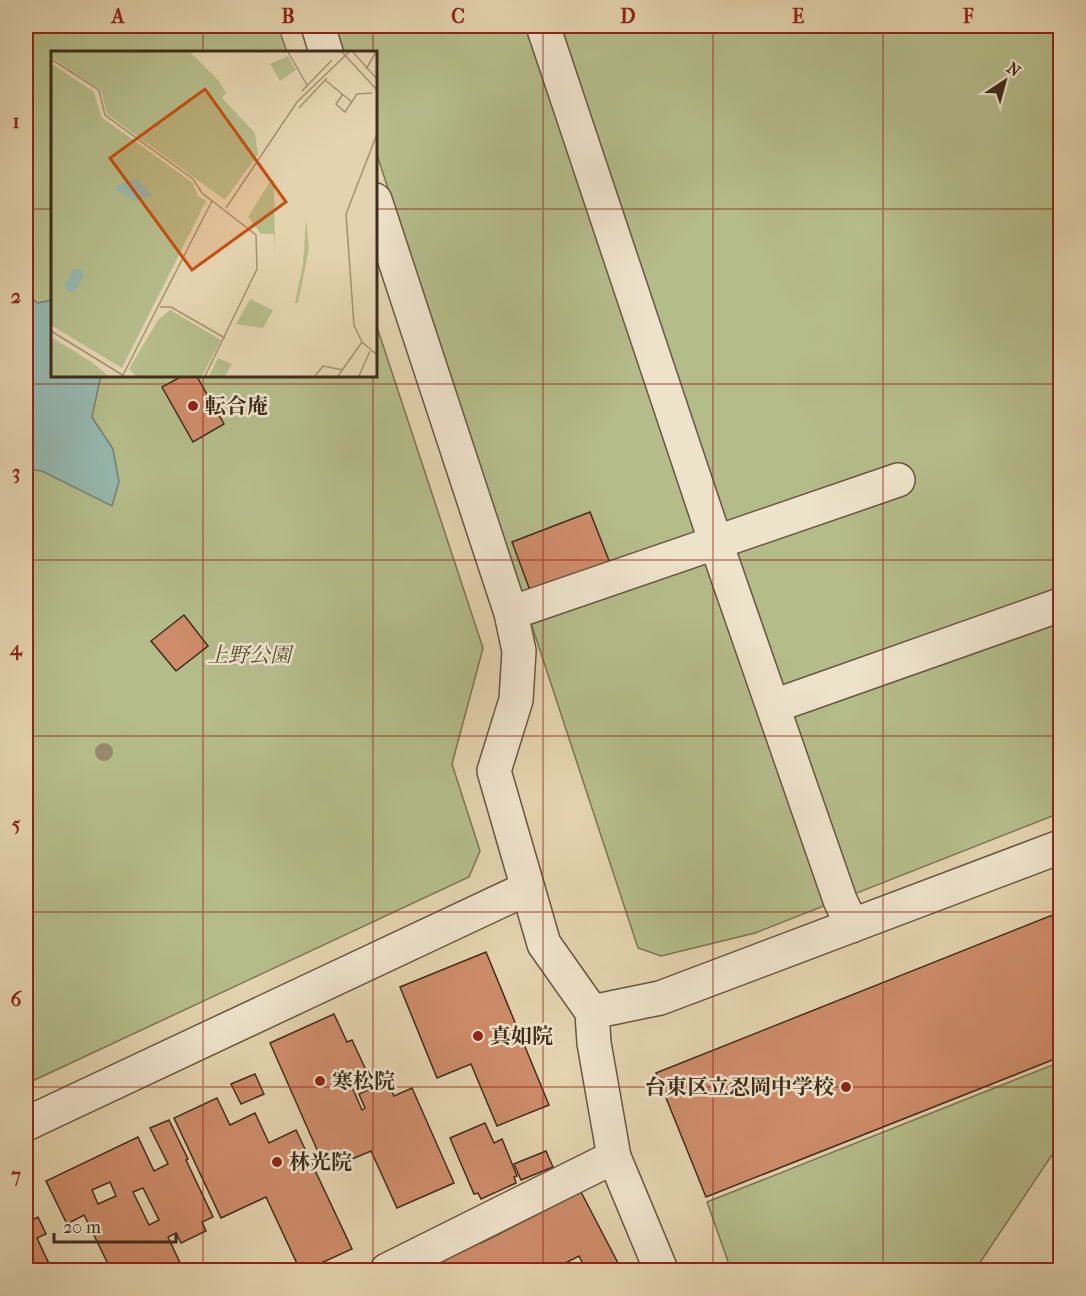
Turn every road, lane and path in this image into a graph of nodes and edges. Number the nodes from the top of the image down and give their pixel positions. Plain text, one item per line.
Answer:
1 (318, 26) edge
2 (543, 26) edge
3 (326, 51) edge
4 (376, 203) edge
5 (898, 480) dead end
6 (716, 543) junction
7 (1060, 605) edge
8 (511, 613) junction
9 (774, 706) junction
10 (1060, 848) edge
11 (528, 888) junction
12 (852, 926) junction
13 (592, 1012) junction
14 (26, 1124) edge
15 (614, 1157) junction
16 (387, 1270) edge
17 (661, 1270) edge

1 - 3 street
2 - 6 street
4 - 8 street
5 - 6 street
6 - 8 street
6 - 9 street
7 - 9 street
8 - 11 street
9 - 12 street
10 - 12 street
11 - 13 street
11 - 14 street
12 - 13 street
13 - 15 street
15 - 16 street
15 - 17 street

